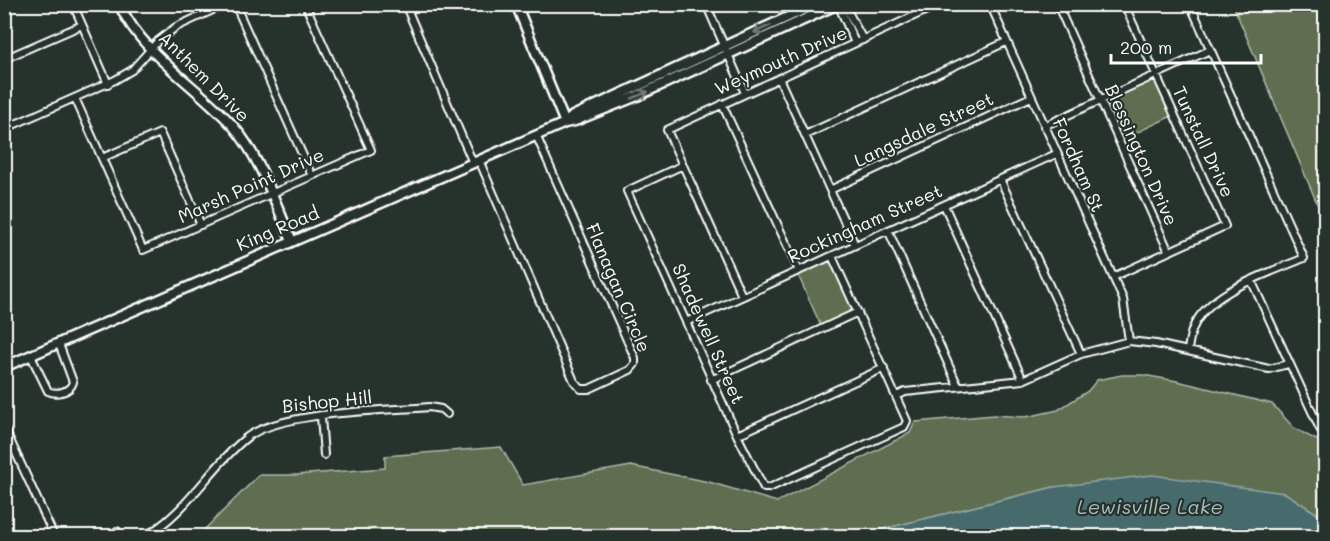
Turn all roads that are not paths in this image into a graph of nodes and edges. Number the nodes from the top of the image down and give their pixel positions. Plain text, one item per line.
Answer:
1 (73, 4) edge
2 (119, 4) edge
3 (226, 4) edge
4 (235, 4) edge
5 (305, 4) edge
6 (405, 4) edge
7 (516, 4) edge
8 (706, 4) edge
9 (816, 4) edge
10 (841, 4) edge
11 (940, 4) edge
12 (990, 4) edge
13 (1057, 4) edge
14 (1124, 4) edge
15 (1190, 4) edge
16 (805, 14) junction
17 (82, 25) junction
18 (863, 40) junction
19 (1006, 42) junction
20 (855, 44) junction
21 (724, 46) junction
22 (151, 50) junction
23 (1210, 50) junction
24 (728, 55) junction
25 (4, 59) edge
26 (1156, 75) junction
27 (670, 76) junction
28 (779, 78) junction
29 (108, 84) junction
30 (745, 93) junction
31 (1031, 97) junction
32 (75, 98) junction
33 (1100, 100) junction
34 (722, 104) junction
35 (566, 123) junction
36 (1044, 126) junction
37 (4, 129) edge
38 (536, 135) junction
39 (805, 135) junction
40 (1056, 154) junction
41 (102, 158) junction
42 (476, 161) junction
43 (683, 165) junction
44 (312, 176) junction
45 (1000, 179) junction
46 (830, 190) junction
47 (272, 194) junction
48 (944, 205) junction
49 (201, 225) junction
50 (888, 230) junction
51 (292, 241) junction
52 (855, 245) junction
53 (1169, 252) junction
54 (832, 256) junction
55 (799, 271) junction
56 (1113, 277) junction
57 (1252, 282) junction
58 (742, 296) junction
59 (858, 312) junction
60 (686, 322) junction
61 (1129, 341) junction
62 (59, 344) junction
63 (1188, 350) junction
64 (1080, 354) junction
65 (31, 356) junction
66 (1288, 364) junction
67 (4, 367) edge
68 (884, 368) junction
69 (711, 380) junction
70 (1023, 380) junction
71 (958, 386) junction
72 (897, 396) junction
73 (447, 414) dead end
74 (321, 417) junction
75 (4, 427) edge
76 (1323, 428) edge
77 (737, 435) junction
78 (324, 455) dead end
79 (54, 537) edge
80 (145, 537) edge

1 - 17 street
2 - 22 street, Anthem Drive
3 - 22 street
4 - 44 street
5 - 44 street, Marsh Point Drive
6 - 42 street
7 - 35 street
8 - 21 street
9 - 16 street, King Road
10 - 16 street, King Road
10 - 18 street
10 - 20 street
11 - 18 street, Weymouth Drive
12 - 19 street, Fordham St
13 - 33 street, Blessington Drive
14 - 26 street, Tunstall Drive
15 - 23 street
16 -> 21 street, King Road
16 - 24 street, King Road
17 - 25 street
17 - 29 street
18 - 20 street, Weymouth Drive
19 - 31 street, Fordham St
19 - 39 street
20 - 28 street, Weymouth Drive
21 - 24 street
21 - 27 street, King Road
22 - 29 street
22 - 47 street, Anthem Drive
23 - 26 street
23 - 57 street
24 - 27 street, King Road
24 - 30 street
26 - 33 street
26 - 53 street, Tunstall Drive
27 - 35 street, King Road
28 - 30 street, Weymouth Drive
28 - 39 street
29 - 32 street
30 - 34 street, Weymouth Drive
31 - 36 street, Fordham St
31 - 46 street, Langsdale Street
32 - 37 street
32 - 41 street
33 - 36 street
33 - 53 street, Blessington Drive
34 - 43 street, Weymouth Drive
34 - 55 street
35 - 38 street, King Road
36 - 40 street, Fordham St
38 - 42 street, King Road
38 - 42 street, Flanagan Circle
39 - 46 street
40 - 45 street, Rockingham Street
40 - 56 street, Fordham St
41 - 49 street
41 - 49 street, Marsh Point Drive
42 - 51 street, King Road
43 - 58 street
43 - 60 street, Shadewell Street
44 - 47 street, Marsh Point Drive
45 - 48 street, Rockingham Street
45 - 64 street
46 - 52 street
47 - 49 street, Marsh Point Drive
47 - 51 street, Anthem Drive
48 - 50 street, Rockingham Street
48 - 70 street
50 - 52 street, Rockingham Street
50 - 71 street
51 - 62 street, King Road
52 - 54 street, Rockingham Street
53 - 56 street
54 - 55 street, Rockingham Street
54 - 59 street
55 - 58 street, Rockingham Street
56 - 61 street, Fordham St
57 - 63 street
57 - 66 street
58 - 60 street, Rockingham Street
59 - 68 street
59 - 69 street
60 - 69 street, Shadewell Street
61 - 63 street
61 - 64 street
62 - 65 street, King Road
62 - 65 street
63 - 66 street
64 - 70 street
65 - 67 street, King Road
66 - 76 street
68 - 72 street
68 - 77 street
69 - 77 street, Shadewell Street
70 - 71 street
71 - 72 street
72 - 77 street, Shadewell Street
73 - 74 street, Bishop Hill
74 - 78 street
74 - 80 street, Bishop Hill
75 - 79 street

